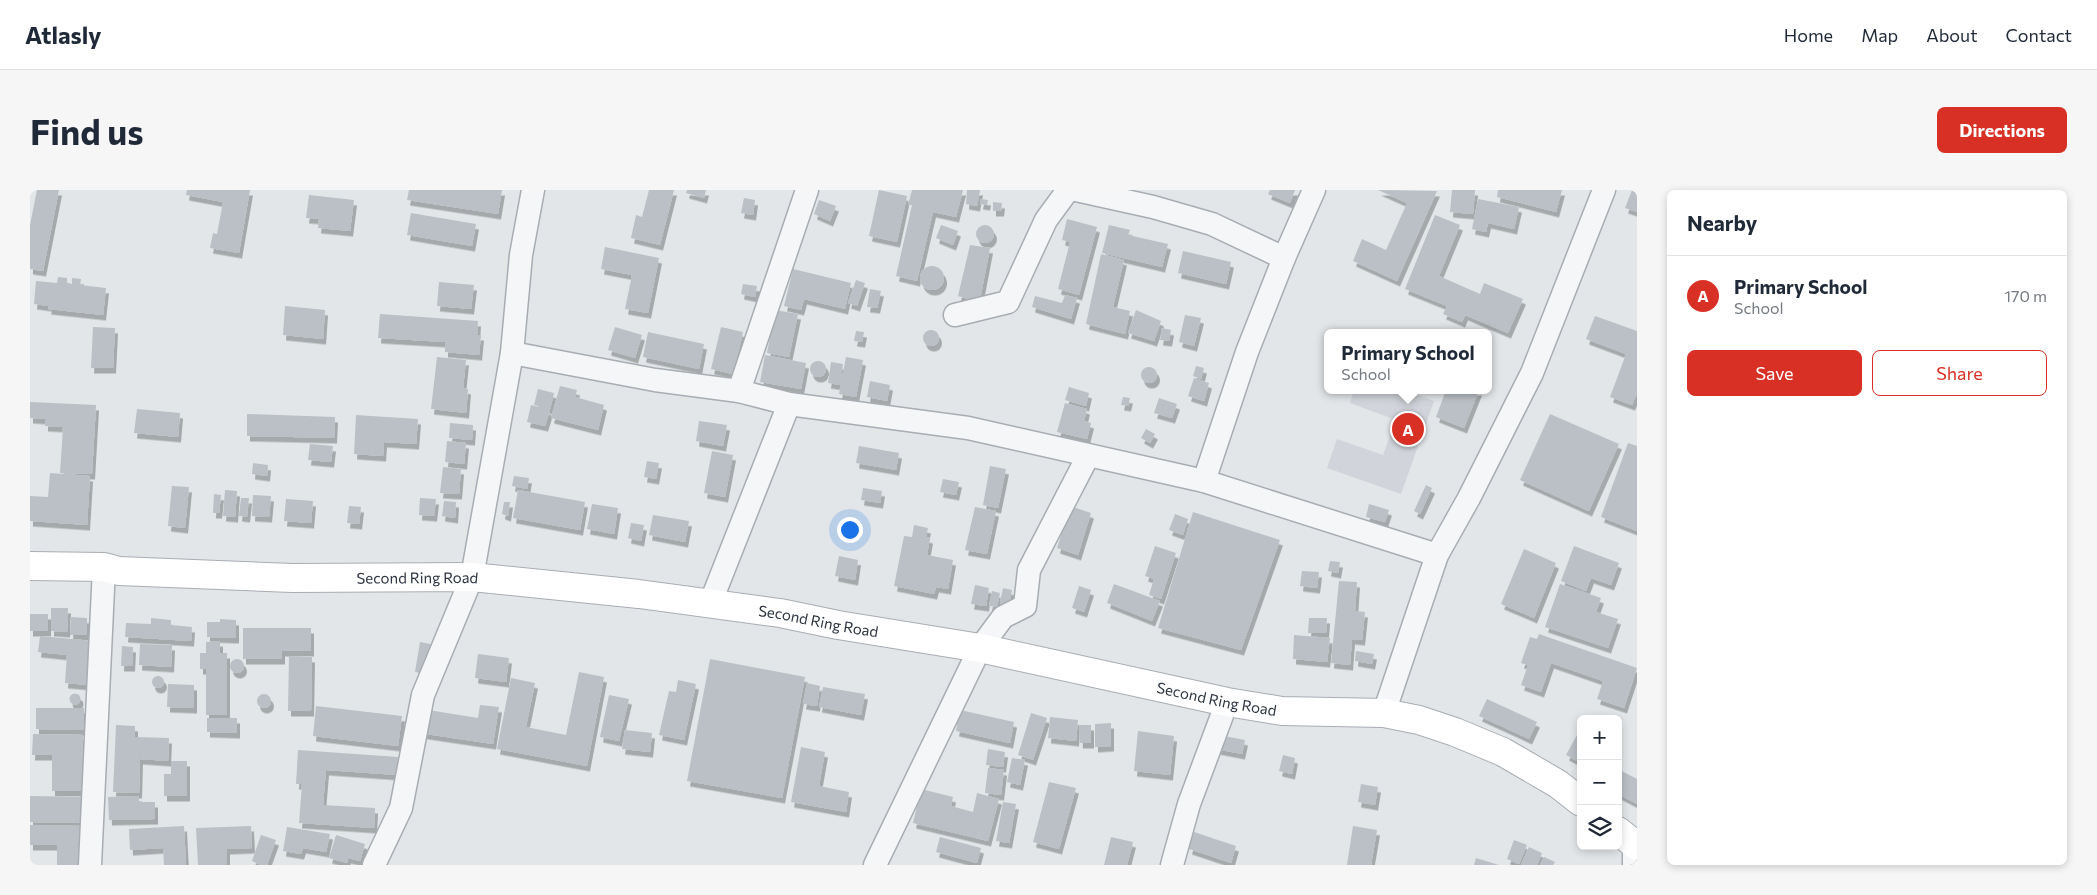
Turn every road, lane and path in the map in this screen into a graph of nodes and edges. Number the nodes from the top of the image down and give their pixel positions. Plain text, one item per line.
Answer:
1 (534, 190) edge
2 (807, 190) edge
3 (1068, 190) edge
4 (1076, 190) edge
5 (1314, 190) edge
6 (1604, 190) edge
7 (1284, 258) junction
8 (955, 315) dead end
9 (512, 352) junction
10 (739, 390) junction
11 (789, 404) junction
12 (1088, 456) junction
13 (1204, 481) junction
14 (1437, 555) junction
15 (30, 566) edge
16 (104, 567) junction
17 (472, 577) junction
18 (710, 604) junction
19 (980, 648) junction
20 (1227, 702) junction
21 (1384, 713) junction
22 (1577, 799) edge
23 (90, 865) edge
24 (374, 865) edge
25 (875, 865) edge
26 (1172, 865) edge

1 - 9 street
2 - 10 street
3 - 8 street
4 - 7 street
5 - 7 street
6 - 14 street
7 - 13 street
9 - 10 street
9 - 17 street
10 - 11 street
11 - 12 street
11 - 18 street
12 - 13 street
12 - 19 street
13 - 14 street
14 - 21 street
15 - 16 street, Second Ring Road
16 - 17 street, Second Ring Road
16 - 23 street
17 - 18 street, Second Ring Road
17 - 24 street
18 - 19 street, Second Ring Road
19 - 20 street, Second Ring Road
19 - 25 street
20 - 21 street, Second Ring Road
20 - 26 street
21 - 22 street, Second Ring Road

